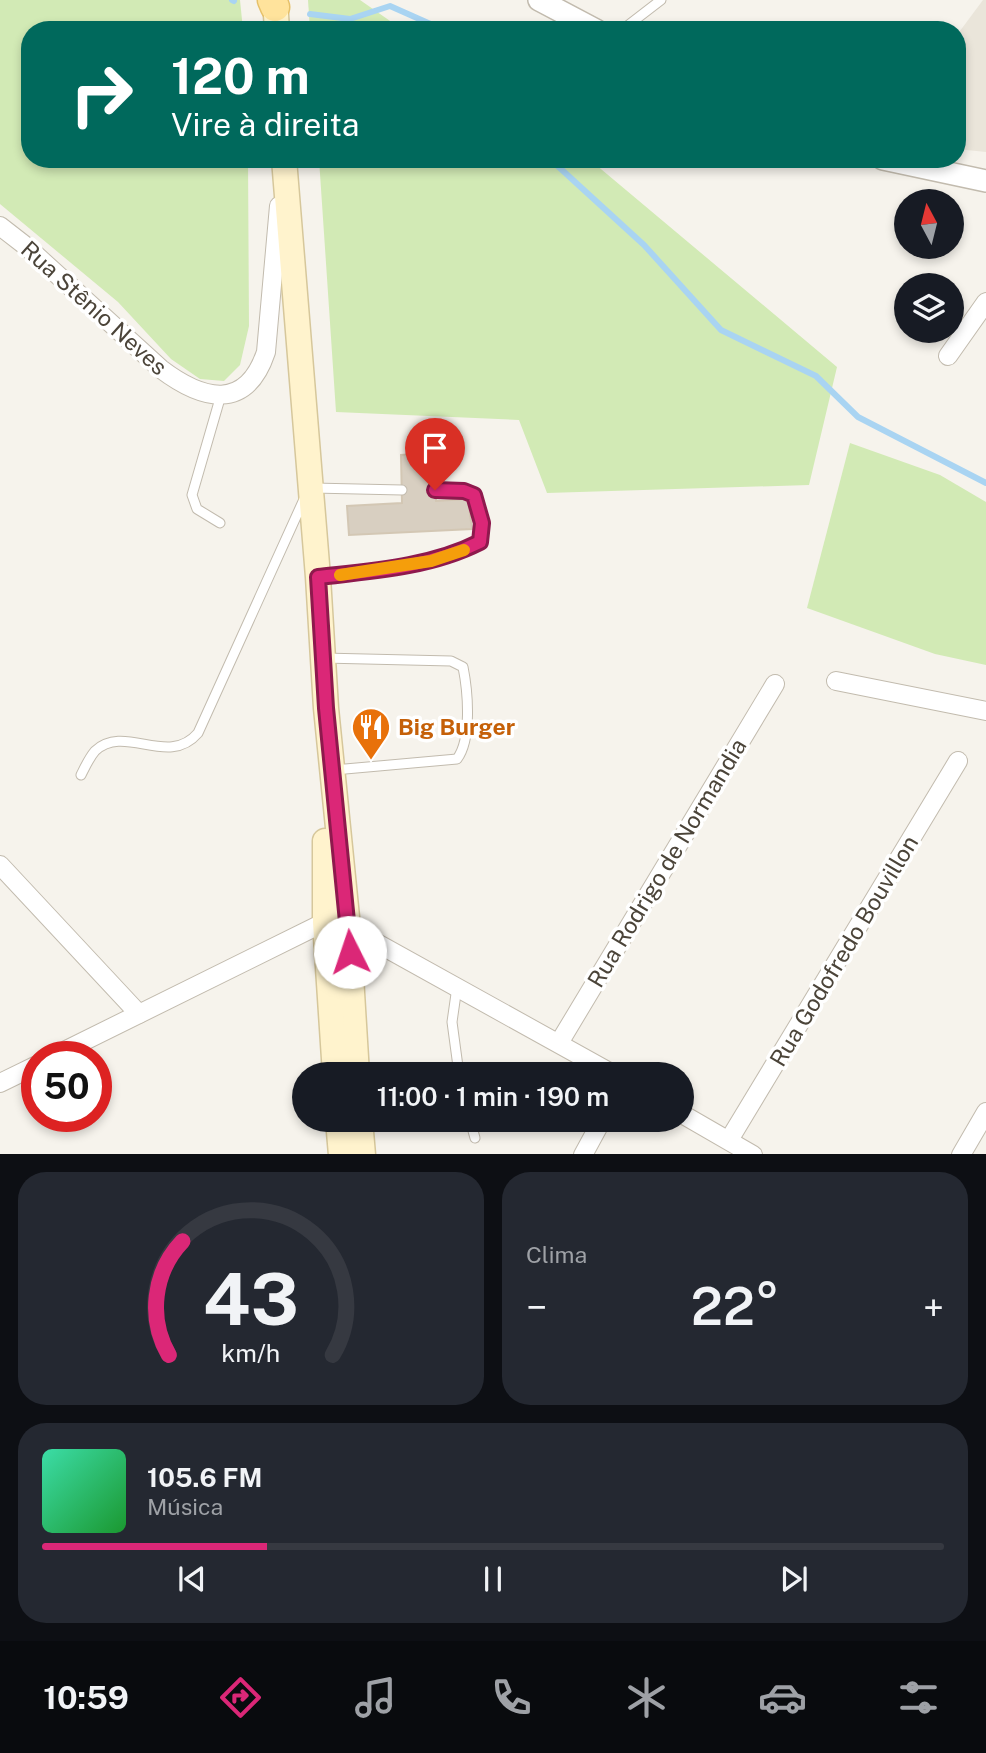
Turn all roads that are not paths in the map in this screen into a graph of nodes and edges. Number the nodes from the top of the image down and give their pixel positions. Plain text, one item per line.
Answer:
1 (539, 0) edge
2 (662, 0) edge
3 (579, 21) edge
4 (634, 21) edge
5 (283, 168) edge
6 (285, 168) edge
7 (925, 168) edge
8 (986, 181) edge
9 (0, 226) edge
10 (986, 302) edge
11 (948, 356) dead end
12 (221, 395) junction
13 (309, 488) junction
14 (435, 490) dead end
15 (402, 491) dead end
16 (220, 523) dead end
17 (318, 577) junction
18 (321, 658) junction
19 (836, 681) dead end
20 (775, 684) dead end
21 (326, 708) junction
22 (986, 711) edge
23 (958, 761) dead end
24 (332, 770) junction
25 (81, 775) dead end
26 (0, 865) edge
27 (337, 924) junction
28 (457, 987) junction
29 (139, 1014) junction
30 (84, 1041) edge
31 (559, 1043) junction
32 (335, 1062) edge
33 (356, 1062) edge
34 (457, 1062) edge
35 (592, 1062) edge
36 (21, 1073) edge
37 (0, 1083) edge
38 (986, 1112) edge
39 (694, 1121) edge
40 (339, 1132) edge
41 (361, 1132) edge
42 (473, 1132) edge
43 (595, 1132) edge
44 (475, 1138) dead end
45 (729, 1140) junction
46 (341, 1154) edge
47 (363, 1154) edge
48 (583, 1154) edge
49 (753, 1154) edge
50 (961, 1154) edge

1 - 3 street
2 - 4 lane
5 - 12 street
6 - 13 main road
7 - 8 street
9 - 12 street, Rua Stênio Neves
10 - 11 street
12 - 16 lane
13 - 15 lane
13 - 17 main road
13 - 25 lane
14 - 17 lane
17 - 18 main road
18 - 21 main road
18 - 24 lane
19 - 22 street
20 - 31 street, Rua Rodrigo de Normandia
21 - 24 main road
21 - 27 main road
23 - 45 street, Rua Godofredo Bouvillon
24 - 27 main road
26 - 29 street
27 - 28 street
27 - 29 street
27 - 32 main road
27 - 33 main road
28 - 31 street
28 - 34 lane
29 - 30 street
31 - 35 street
36 - 37 street
38 - 50 street
39 - 45 street
40 - 46 main road
41 - 47 main road
42 - 44 lane
43 - 48 street
45 - 49 street

